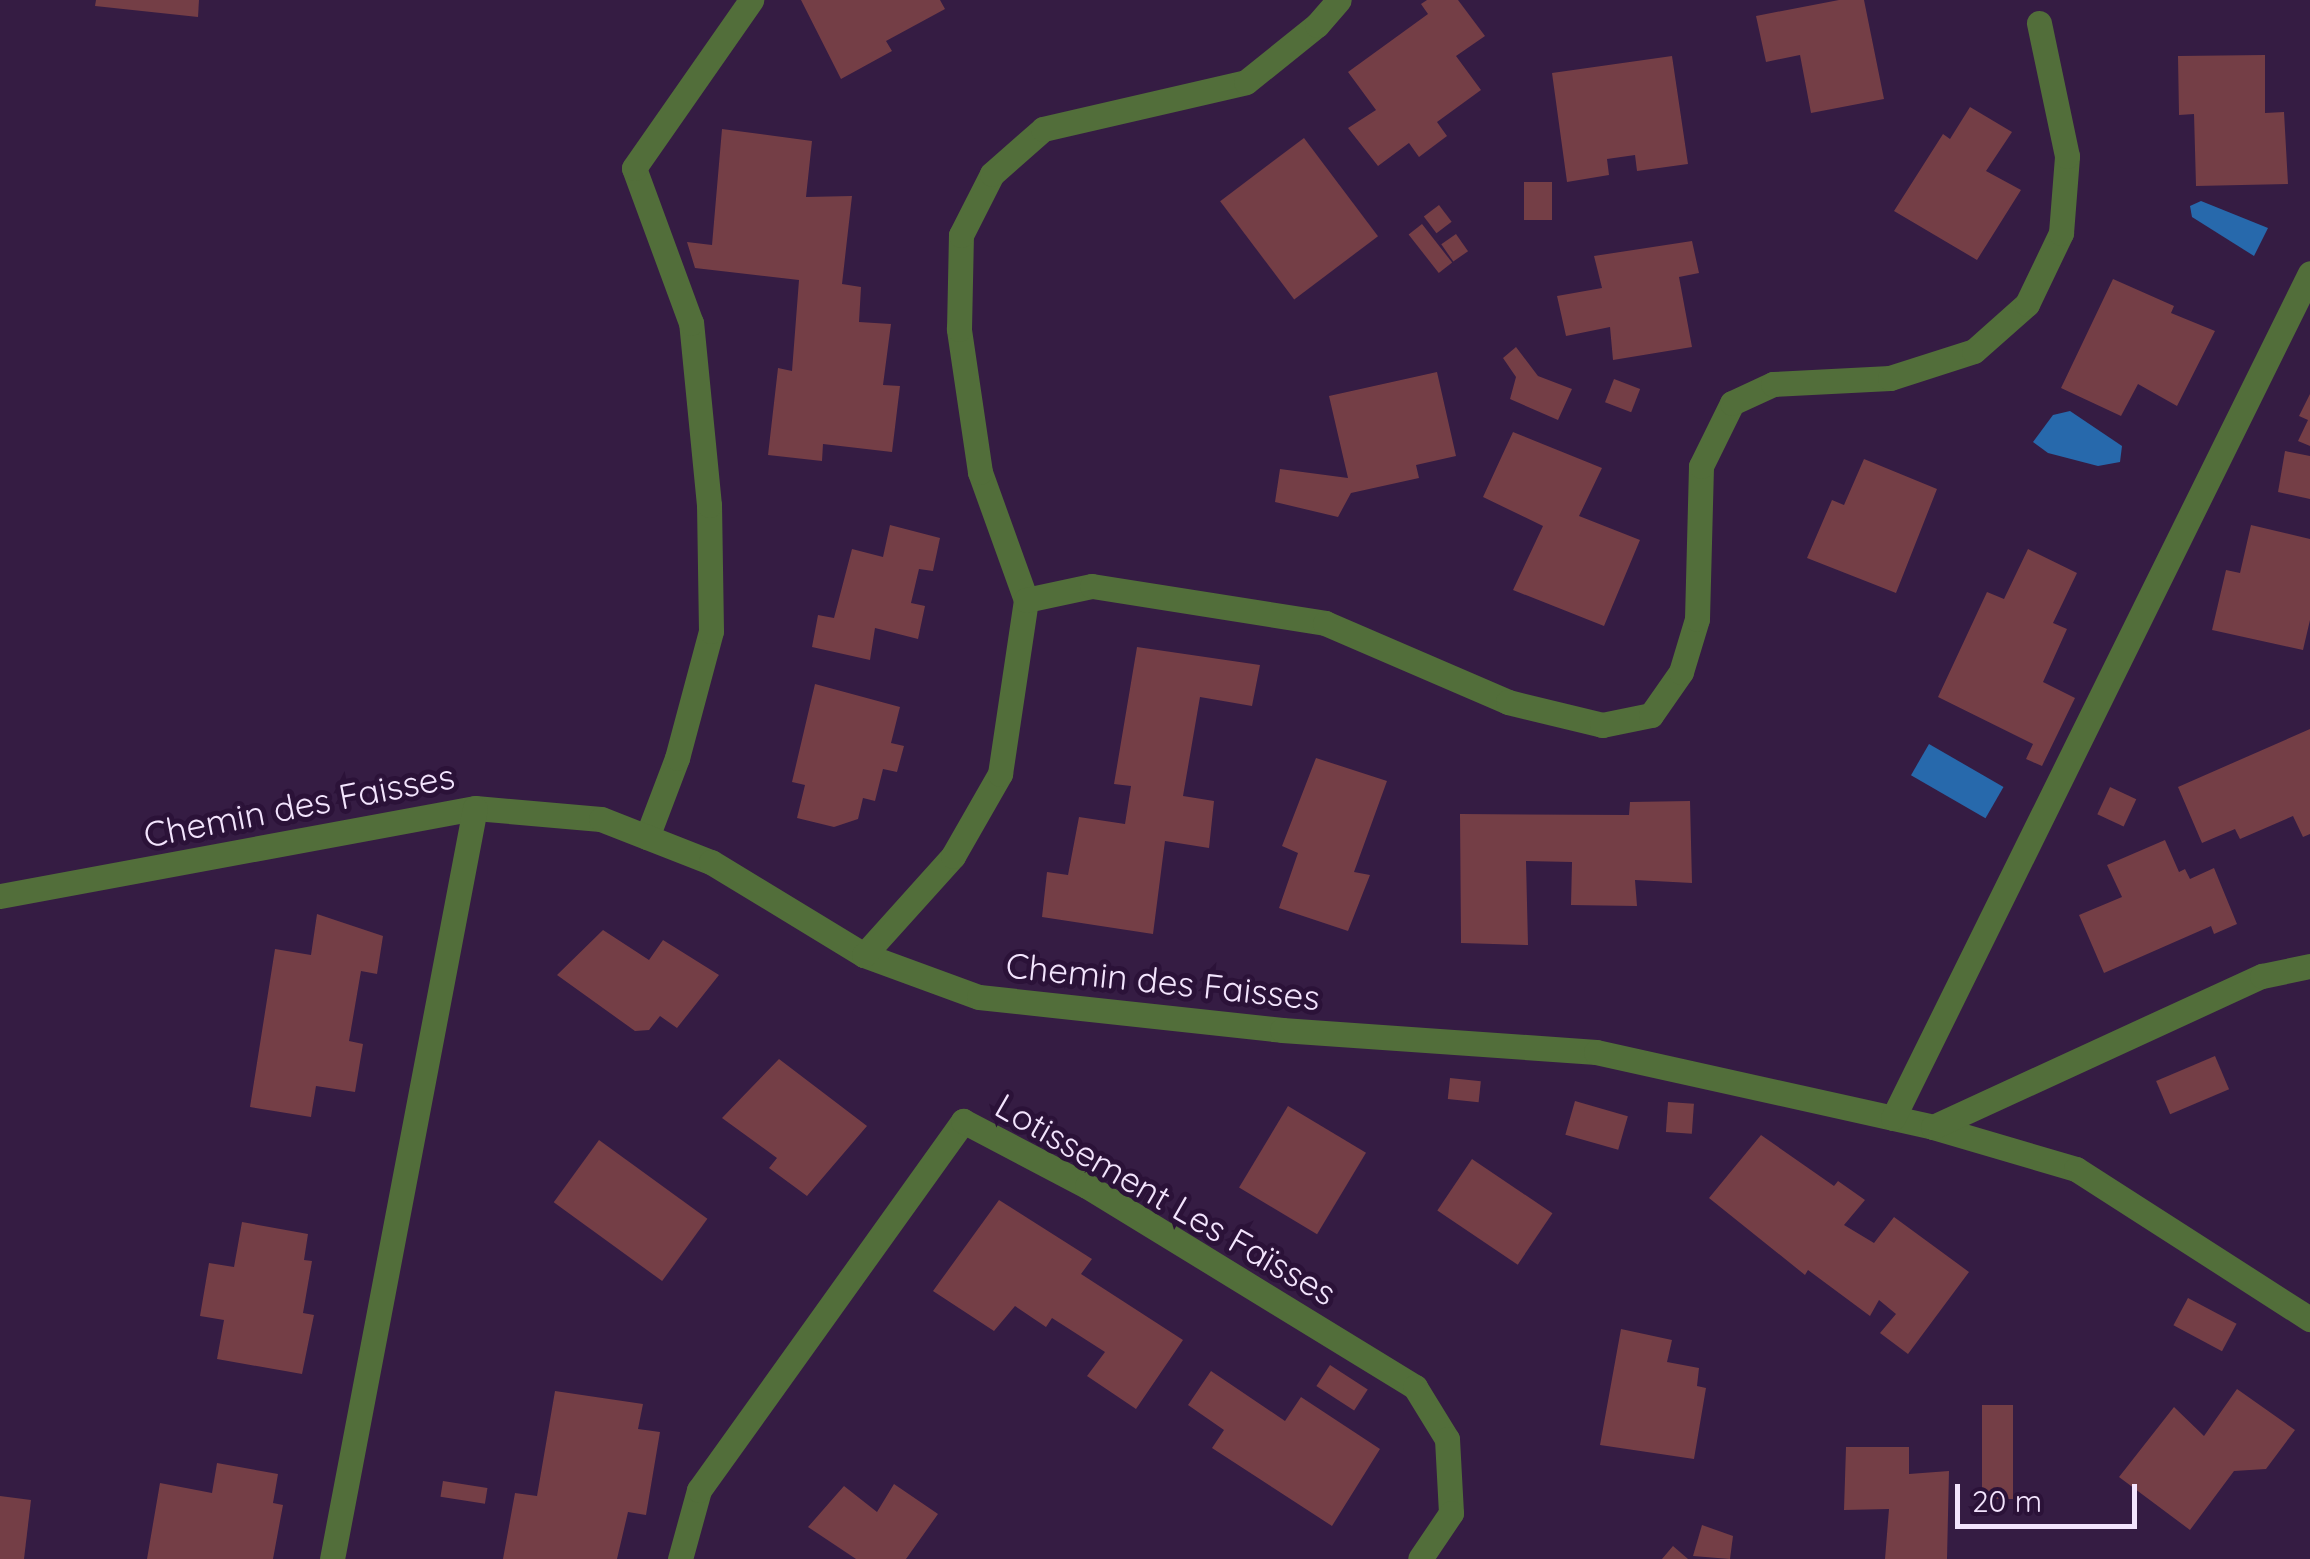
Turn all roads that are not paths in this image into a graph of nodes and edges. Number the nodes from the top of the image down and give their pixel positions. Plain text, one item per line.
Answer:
1 (751, 0) edge
2 (1339, 0) edge
3 (2039, 23) dead end
4 (2310, 272) edge
5 (1026, 600) junction
6 (475, 808) junction
7 (647, 837) junction
8 (0, 896) edge
9 (864, 955) junction
10 (2310, 966) edge
11 (1894, 1118) junction
12 (1933, 1127) junction
13 (2310, 1319) edge
14 (332, 1559) edge
15 (680, 1559) edge
16 (1420, 1559) edge

1 - 7 street
2 - 5 street
3 - 5 street
4 - 11 street
5 - 9 street
6 - 7 street, Chemin des Faisses
6 - 8 street, Chemin des Faisses
6 - 14 street
7 - 9 street, Chemin des Faisses
9 - 11 street, Chemin des Faisses
10 - 12 street
11 - 12 street, Chemin des Faisses
12 - 13 street, Chemin des Faisses
15 - 16 street, Lotissement Les Faïsses

